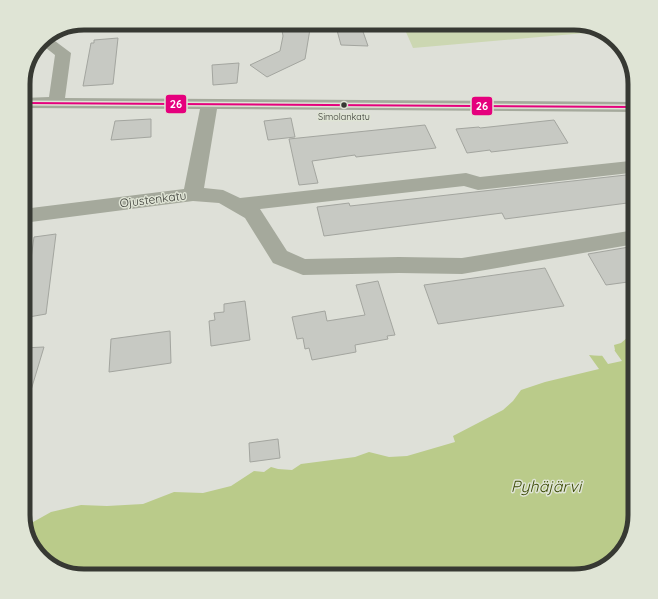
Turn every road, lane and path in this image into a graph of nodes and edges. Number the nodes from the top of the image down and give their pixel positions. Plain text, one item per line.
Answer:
1 (48, 44) edge
2 (256, 88) dead end
3 (30, 104) edge
4 (54, 104) junction
5 (209, 105) junction
6 (253, 105) junction
7 (628, 107) edge
8 (628, 167) edge
9 (193, 194) junction
10 (238, 205) junction
11 (30, 215) edge
12 (628, 238) edge

1 - 4 street
2 - 6 street
3 - 4 street
4 - 5 street
5 - 6 street
5 - 9 street, Ojustenkatu
6 - 7 street
8 - 10 street
9 - 10 street
9 - 11 street, Ojustenkatu
10 - 12 street

